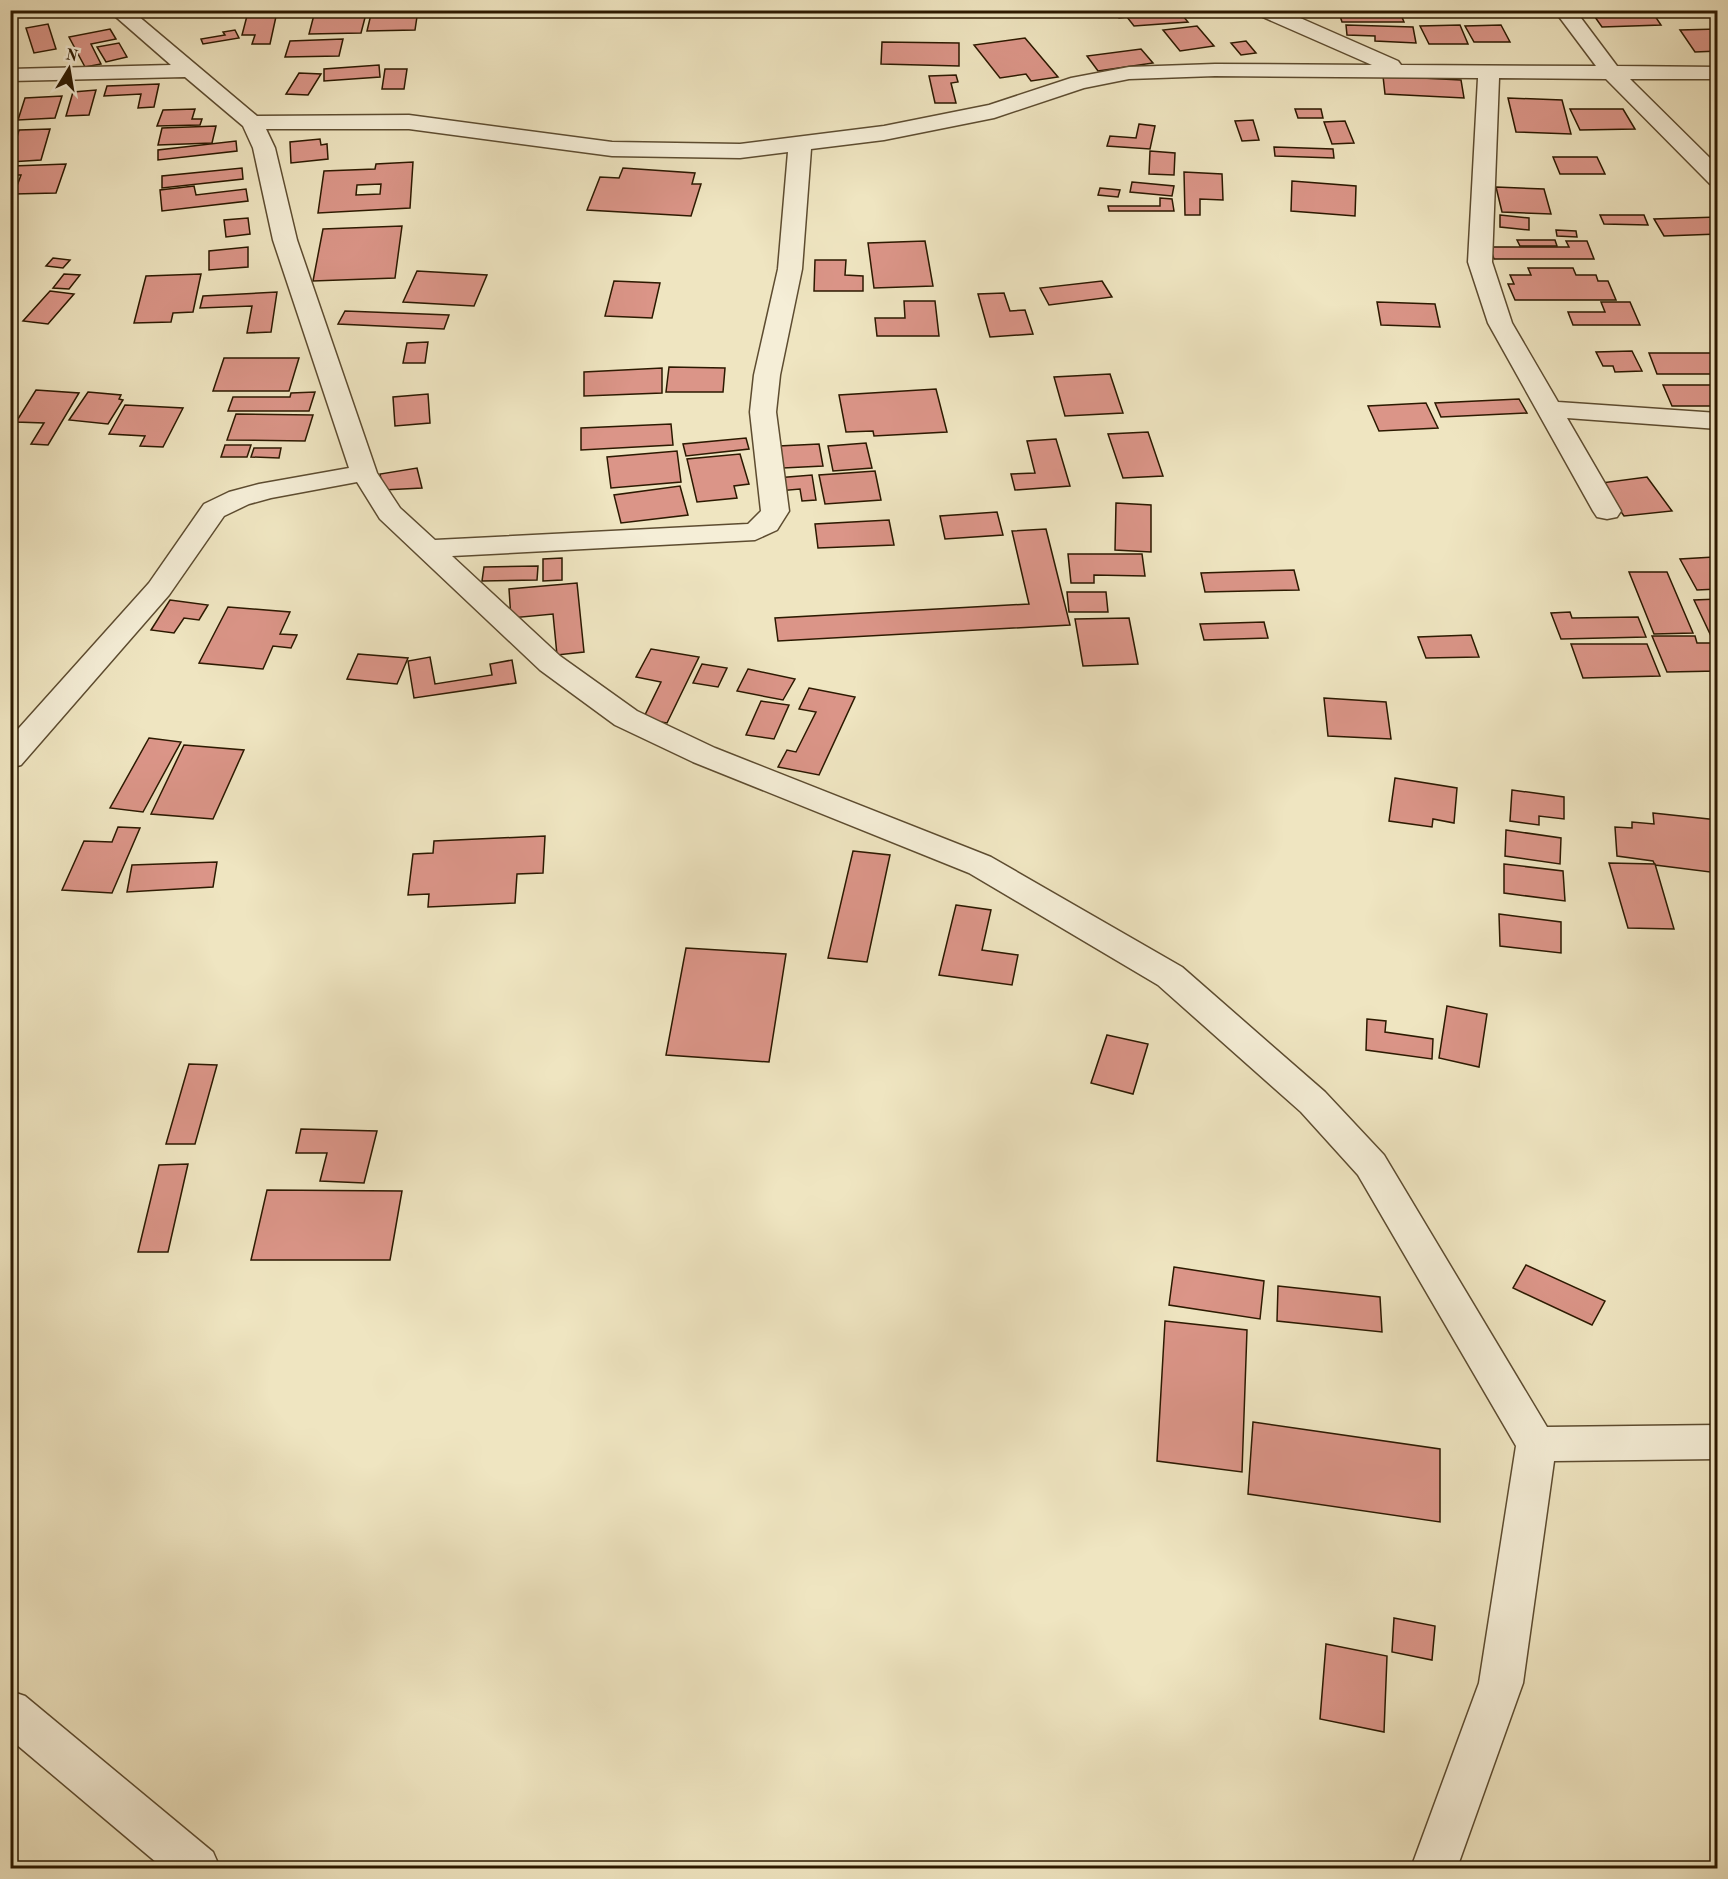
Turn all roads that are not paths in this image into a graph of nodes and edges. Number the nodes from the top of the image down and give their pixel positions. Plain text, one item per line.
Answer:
1 (118, 10) edge
2 (1263, 10) edge
3 (1564, 10) edge
4 (190, 71) junction
5 (1404, 71) junction
6 (1489, 71) junction
7 (1611, 72) junction
8 (1718, 73) edge
9 (10, 75) edge
10 (252, 123) junction
11 (800, 143) junction
12 (1718, 179) edge
13 (1549, 409) junction
14 (1718, 422) edge
15 (364, 473) junction
16 (1607, 511) dead end
17 (428, 549) junction
18 (10, 758) edge
19 (1718, 1442) edge
20 (1536, 1444) junction
21 (10, 1711) edge
22 (197, 1869) edge
23 (1434, 1869) edge

1 - 4 street
2 - 5 street
3 - 7 street
4 - 9 street
4 - 10 street
5 - 6 street
5 - 11 street
6 - 7 street
6 - 13 street
7 - 8 street
7 - 12 street
10 - 11 street
10 - 15 street
11 - 17 street
13 - 14 street
13 - 16 street
15 - 17 street
15 - 18 street
17 - 20 street
19 - 20 street
20 - 23 street
21 - 22 street

